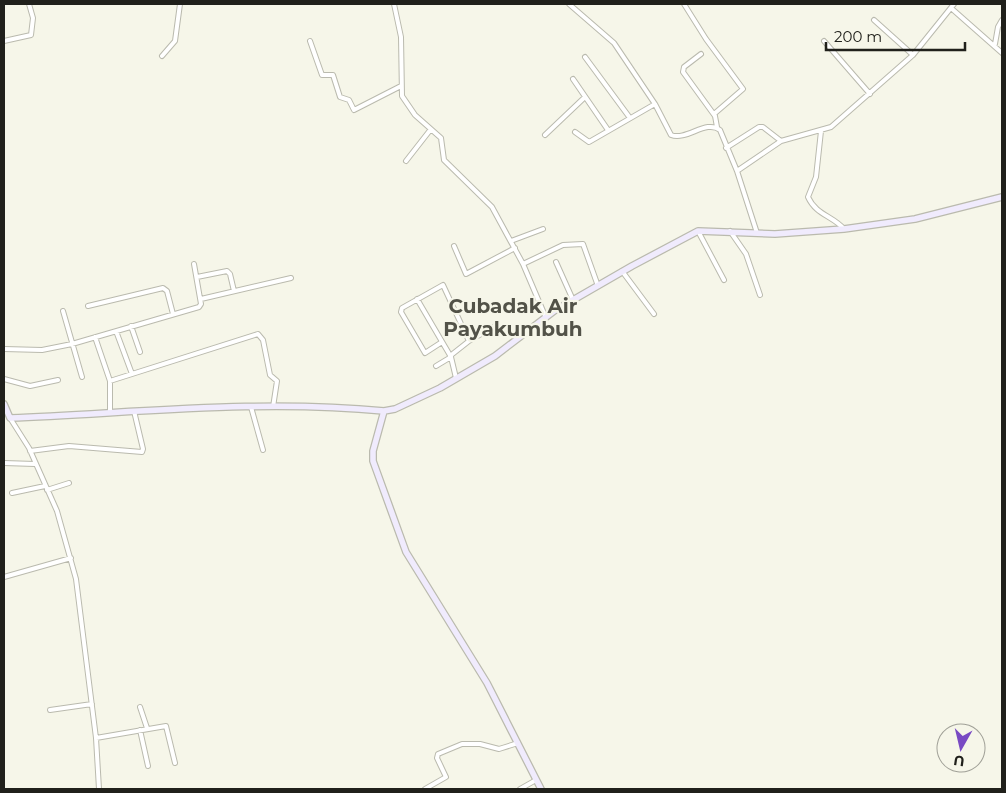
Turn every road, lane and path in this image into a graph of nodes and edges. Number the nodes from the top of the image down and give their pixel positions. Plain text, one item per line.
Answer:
1 (29, 4) edge
2 (180, 4) edge
3 (394, 4) edge
4 (569, 4) edge
5 (684, 4) edge
6 (954, 4) edge
7 (951, 8) junction
8 (874, 20) dead end
9 (1002, 20) edge
10 (310, 41) dead end
11 (824, 41) dead end
12 (4, 42) edge
13 (995, 44) junction
14 (1002, 52) edge
15 (701, 54) dead end
16 (913, 54) junction
17 (162, 56) dead end
18 (585, 57) dead end
19 (573, 79) dead end
20 (401, 86) junction
21 (870, 94) junction
22 (585, 97) junction
23 (655, 104) junction
24 (714, 114) junction
25 (630, 118) junction
26 (717, 127) junction
27 (431, 128) junction
28 (608, 130) junction
29 (822, 131) junction
30 (575, 132) dead end
31 (545, 135) dead end
32 (780, 141) junction
33 (726, 148) junction
34 (406, 161) dead end
35 (737, 171) junction
36 (1002, 197) edge
37 (543, 229) dead end
38 (844, 229) junction
39 (730, 231) junction
40 (698, 232) junction
41 (757, 233) junction
42 (511, 241) junction
43 (454, 246) dead end
44 (515, 248) junction
45 (556, 262) dead end
46 (194, 264) dead end
47 (524, 264) junction
48 (622, 271) junction
49 (196, 276) junction
50 (291, 278) dead end
51 (724, 280) dead end
52 (598, 286) junction
53 (234, 291) junction
54 (760, 295) dead end
55 (201, 299) junction
56 (417, 299) junction
57 (573, 300) junction
58 (88, 306) dead end
59 (63, 311) dead end
60 (173, 314) junction
61 (654, 314) dead end
62 (546, 318) junction
63 (131, 326) junction
64 (498, 326) dead end
65 (116, 331) junction
66 (95, 337) junction
67 (469, 341) junction
68 (442, 342) junction
69 (72, 344) junction
70 (4, 349) edge
71 (140, 352) dead end
72 (451, 356) junction
73 (436, 366) dead end
74 (132, 374) junction
75 (82, 377) dead end
76 (456, 378) junction
77 (4, 379) edge
78 (58, 380) dead end
79 (110, 381) junction
80 (4, 404) edge
81 (252, 407) junction
82 (273, 407) junction
83 (133, 410) junction
84 (384, 411) junction
85 (110, 413) junction
86 (10, 418) junction
87 (30, 450) junction
88 (263, 450) dead end
89 (4, 463) edge
90 (35, 464) junction
91 (68, 482) dead end
92 (46, 488) junction
93 (12, 493) dead end
94 (71, 558) junction
95 (4, 577) edge
96 (92, 704) junction
97 (140, 707) dead end
98 (50, 710) dead end
99 (147, 728) junction
100 (140, 730) junction
101 (96, 738) junction
102 (518, 743) junction
103 (175, 764) dead end
104 (148, 766) dead end
105 (536, 780) junction
106 (99, 789) edge
107 (425, 789) edge
108 (520, 789) edge
109 (541, 789) edge

1 - 12 street
2 - 17 street
3 - 20 street
4 - 23 street
5 - 24 street
6 - 7 street
7 - 13 street
7 - 16 street
8 - 16 street
9 - 13 street
10 - 20 street
11 - 21 street
13 - 14 street
15 - 24 street
16 - 21 street
18 - 25 street
19 - 22 street
20 - 27 street
21 - 29 street
22 - 28 street
22 - 31 street
23 - 25 street
23 - 26 street
24 - 26 street
25 - 28 street
26 - 33 street
27 - 34 street
27 - 42 street
28 - 30 street
29 - 32 street
29 - 38 street
32 - 33 street
32 - 35 street
33 - 35 street
35 - 41 street
36 - 38 street
37 - 42 street
38 - 41 street
39 - 40 street
39 - 41 street
39 - 54 street
40 - 48 street
40 - 51 street
42 - 44 street
43 - 44 street
44 - 47 street
45 - 57 street
46 - 49 street
47 - 52 street
47 - 62 street
48 - 52 street
48 - 61 street
49 - 53 street
49 - 55 street
50 - 53 street
52 - 57 street
53 - 55 street
55 - 60 street
56 - 67 street
56 - 68 street
56 - 68 street
57 - 62 street
58 - 60 street
59 - 69 street
60 - 63 street
62 - 76 street
63 - 65 street
63 - 71 street
64 - 67 street
65 - 66 street
65 - 74 street
66 - 69 street
66 - 79 street
67 - 72 street
68 - 72 street
69 - 70 street
69 - 75 street
72 - 73 street
72 - 76 street
74 - 79 street
74 - 82 street
76 - 84 street
77 - 78 street
79 - 85 street
80 - 86 street
81 - 82 street
81 - 83 street
81 - 88 street
82 - 84 street
83 - 85 street
83 - 87 street
84 - 102 street
85 - 86 street
86 - 87 street
87 - 90 street
89 - 90 street
90 - 92 street
91 - 92 street
92 - 93 street
92 - 94 street
94 - 95 street
94 - 96 street
96 - 98 street
96 - 101 street
97 - 99 street
99 - 100 street
99 - 103 street
100 - 101 street
100 - 104 street
101 - 106 street
102 - 105 street
102 - 107 street
105 - 108 street
105 - 109 street

